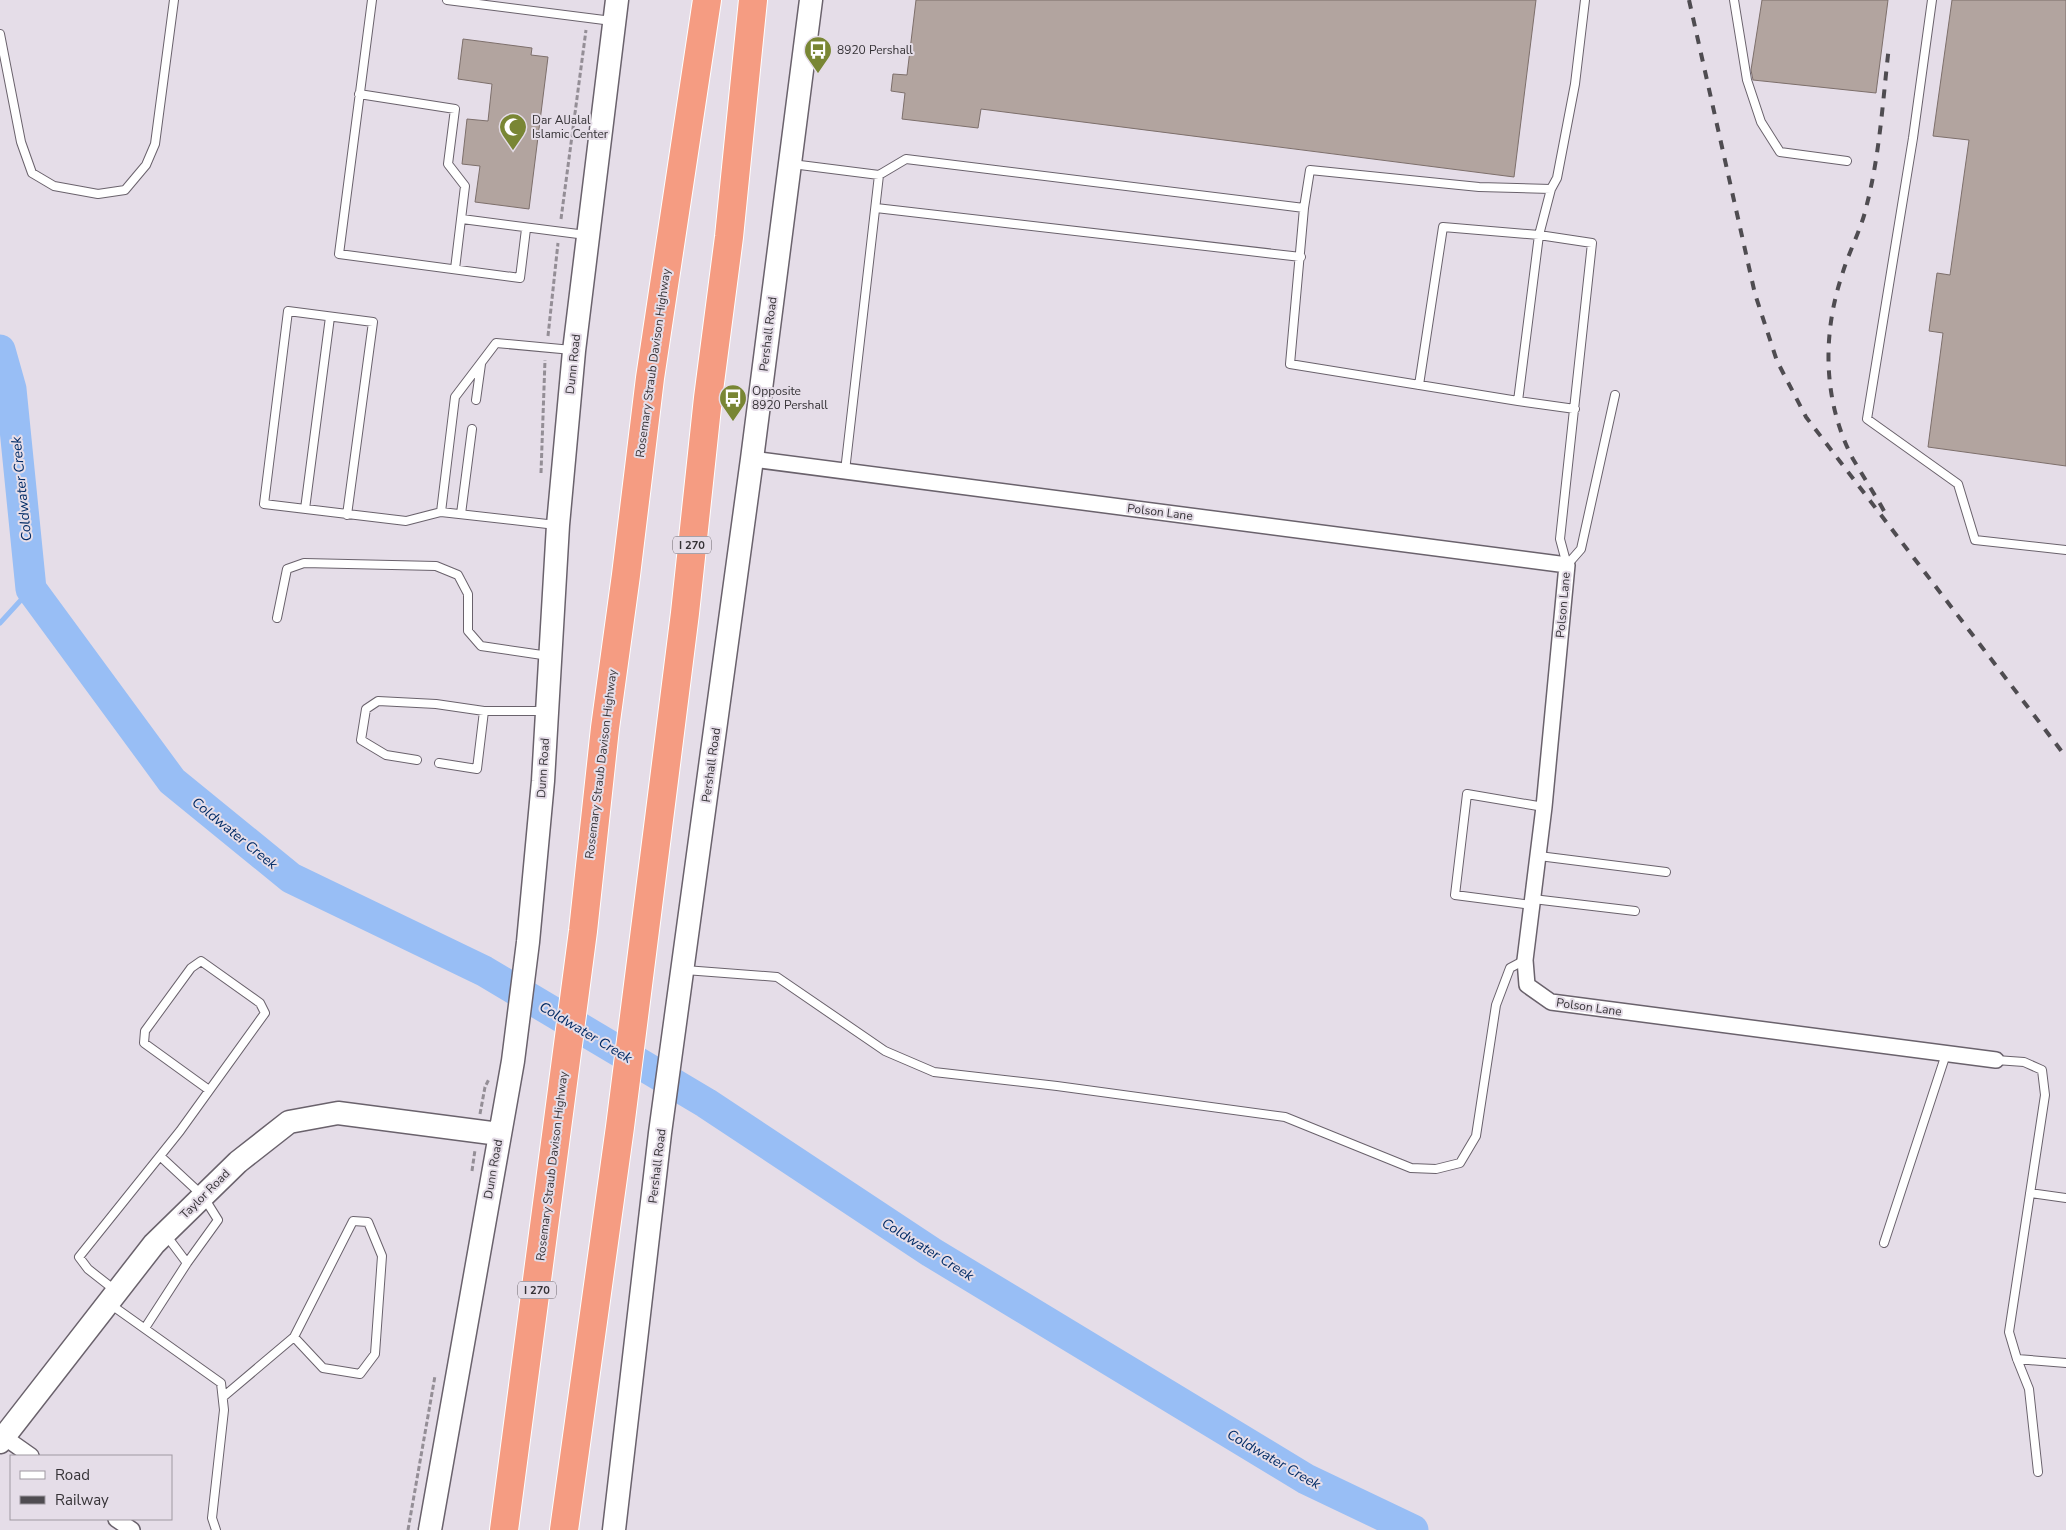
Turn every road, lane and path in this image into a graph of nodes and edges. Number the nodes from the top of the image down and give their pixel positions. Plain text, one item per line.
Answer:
1 (174, 0) edge
2 (372, 0) edge
3 (447, 0) edge
4 (707, 0) edge
5 (753, 0) edge
6 (811, 0) edge
7 (1585, 0) edge
8 (1734, 0) edge
9 (1932, 0) edge
10 (615, 11) edge
11 (585, 33) dead end
12 (0, 34) edge
13 (359, 94) junction
14 (1847, 161) dead end
15 (790, 164) junction
16 (879, 175) junction
17 (1551, 189) junction
18 (876, 208) junction
19 (1304, 208) junction
20 (462, 219) junction
21 (560, 222) dead end
22 (526, 229) junction
23 (1538, 235) junction
24 (588, 236) junction
25 (557, 249) dead end
26 (1301, 257) junction
27 (455, 270) junction
28 (330, 317) junction
29 (548, 331) dead end
30 (574, 351) junction
31 (545, 360) dead end
32 (481, 363) junction
33 (1419, 385) junction
34 (1615, 395) dead end
35 (476, 400) dead end
36 (1518, 401) junction
37 (1575, 409) junction
38 (472, 430) dead end
39 (752, 459) junction
40 (844, 471) junction
41 (541, 475) dead end
42 (305, 509) junction
43 (441, 512) junction
44 (461, 514) junction
45 (347, 515) junction
46 (558, 525) junction
47 (2066, 550) edge
48 (1567, 565) junction
49 (277, 618) dead end
50 (551, 656) junction
51 (547, 710) junction
52 (484, 712) junction
53 (417, 760) dead end
54 (439, 763) dead end
55 (1544, 807) junction
56 (1538, 856) junction
57 (1666, 872) dead end
58 (1533, 902) junction
59 (1635, 911) dead end
60 (1525, 960) junction
61 (683, 970) junction
62 (1946, 1054) junction
63 (1996, 1060) joint
64 (209, 1090) junction
65 (499, 1134) junction
66 (160, 1156) junction
67 (2030, 1193) junction
68 (203, 1196) junction
69 (2066, 1198) edge
70 (165, 1234) junction
71 (1884, 1243) dead end
72 (187, 1263) junction
73 (113, 1297) junction
74 (145, 1328) junction
75 (294, 1337) junction
76 (2017, 1359) junction
77 (2066, 1363) edge
78 (223, 1397) junction
79 (2, 1440) edge
80 (29, 1455) edge
81 (2038, 1472) dead end
82 (117, 1520) edge
83 (132, 1530) edge
84 (216, 1530) edge
85 (430, 1530) edge
86 (504, 1530) edge
87 (564, 1530) edge
88 (614, 1530) edge

1 - 12 lane
2 - 13 lane
3 - 10 lane
4 - 86 highway, Rosemary Straub Davison Highway / I 270
5 - 87 highway, I 270
6 - 15 street, Pershall Road
7 - 17 lane
8 - 14 lane
9 - 47 lane
10 - 24 street, Dunn Road
11 - 21 path
13 - 20 lane
13 - 27 lane
15 - 16 lane
15 - 39 street, Pershall Road
16 - 18 lane
16 - 19 lane
17 - 19 lane
17 - 23 lane
18 - 26 lane
18 - 40 lane
19 - 26 lane
20 - 22 lane
20 - 27 lane
22 - 24 lane
22 - 27 lane
23 - 33 lane
23 - 36 lane
23 - 37 lane
24 - 30 street, Dunn Road
25 - 29 path
26 - 33 lane
28 - 42 lane
28 - 42 lane
28 - 45 lane
30 - 32 lane
30 - 46 street, Dunn Road
31 - 41 path
32 - 35 lane
32 - 43 lane
33 - 36 lane
34 - 48 lane
36 - 37 lane
37 - 48 lane
38 - 44 lane
39 - 40 street, Polson Lane
39 - 61 street, Pershall Road
40 - 48 street, Polson Lane
42 - 45 lane
43 - 44 lane
43 - 45 lane
44 - 46 lane
46 - 50 street, Dunn Road
48 - 55 street, Polson Lane
49 - 50 lane
50 - 51 street, Dunn Road
51 - 52 lane
51 - 65 street, Dunn Road
52 - 53 lane
52 - 54 lane
55 - 56 street, Polson Lane
55 - 58 lane
56 - 57 lane
56 - 58 street, Polson Lane
58 - 59 lane
58 - 60 street, Polson Lane
60 - 61 lane
60 - 62 street, Polson Lane
61 - 88 street, Pershall Road
62 - 63 street, Polson Lane
62 - 71 lane
63 - 67 lane
64 - 64 lane
64 - 66 lane
65 - 68 street, Taylor Road
65 - 85 street, Dunn Road
66 - 68 lane
66 - 73 lane
67 - 69 lane
67 - 76 lane
68 - 70 street, Taylor Road
68 - 72 lane
70 - 72 lane
70 - 73 street, Taylor Road
72 - 74 lane
73 - 74 lane
73 - 79 street, Taylor Road
74 - 78 lane
75 - 75 lane
75 - 78 lane
76 - 77 lane
76 - 81 lane
78 - 84 lane
79 - 80 street
82 - 83 street

